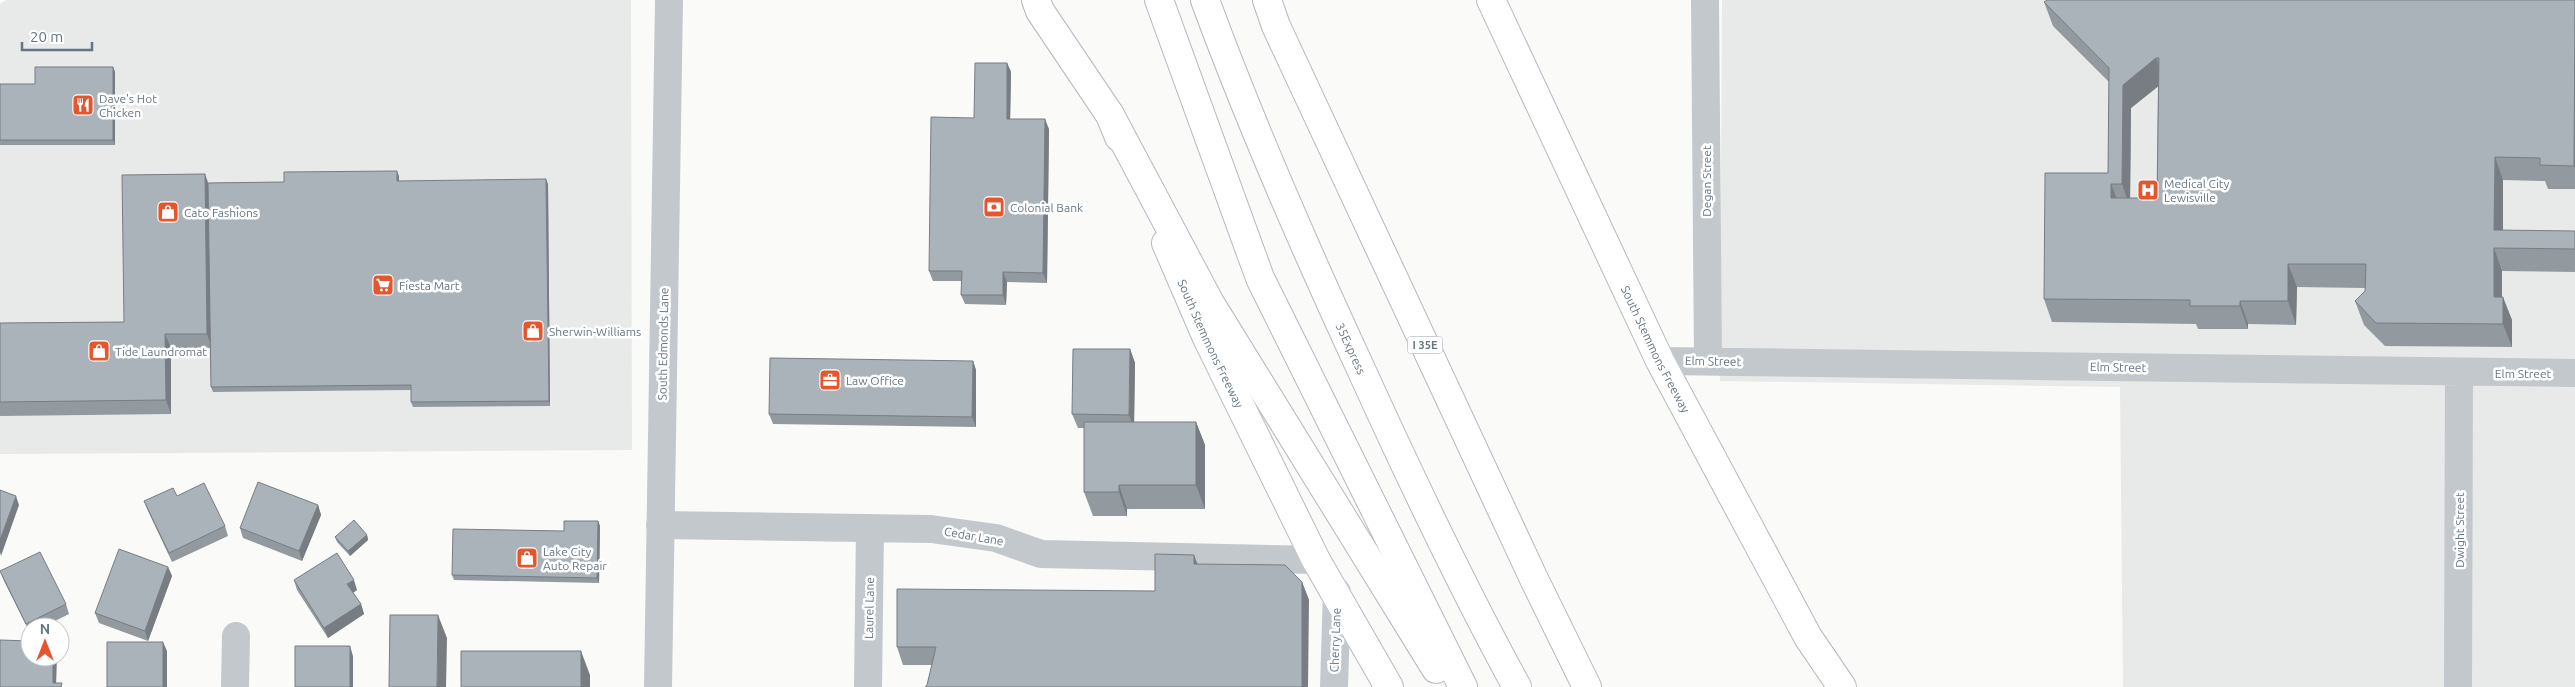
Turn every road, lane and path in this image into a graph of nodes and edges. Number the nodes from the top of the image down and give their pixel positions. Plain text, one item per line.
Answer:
1 (669, 0) edge
2 (1036, 0) edge
3 (1159, 0) edge
4 (1205, 0) edge
5 (1267, 0) edge
6 (1491, 0) edge
7 (1705, 0) edge
8 (1110, 115) junction
9 (1660, 361) junction
10 (1708, 361) junction
11 (2459, 372) junction
12 (2575, 373) edge
13 (660, 525) junction
14 (870, 528) junction
15 (1316, 560) junction
16 (1337, 592) junction
17 (236, 636) dead end
18 (235, 687) edge
19 (658, 687) edge
20 (868, 687) edge
21 (1334, 687) edge
22 (1389, 687) edge
23 (1448, 687) edge
24 (1463, 687) edge
25 (1518, 687) edge
26 (1588, 687) edge
27 (1842, 687) edge
28 (2458, 687) edge

1 - 13 street, South Edmonds Lane
2 - 8 main road, South Stemmons Freeway
3 - 24 main road
4 - 25 main road, 35Express
5 - 26 main road, I 35E
6 - 9 main road, South Stemmons Freeway
7 - 10 street, Degan Street
8 - 15 main road, South Stemmons Freeway
8 - 23 main road
9 - 10 street, Elm Street
9 - 27 main road, South Stemmons Freeway
10 - 11 street, Elm Street
11 - 12 street, Elm Street
11 - 28 street, Dwight Street
13 - 14 street, Cedar Lane
13 - 19 street, South Edmonds Lane
14 - 15 street, Cedar Lane
14 - 20 street, Laurel Lane
15 - 16 main road, South Stemmons Freeway
16 - 21 street, Cherry Lane
16 - 22 main road, South Stemmons Freeway
17 - 18 street

